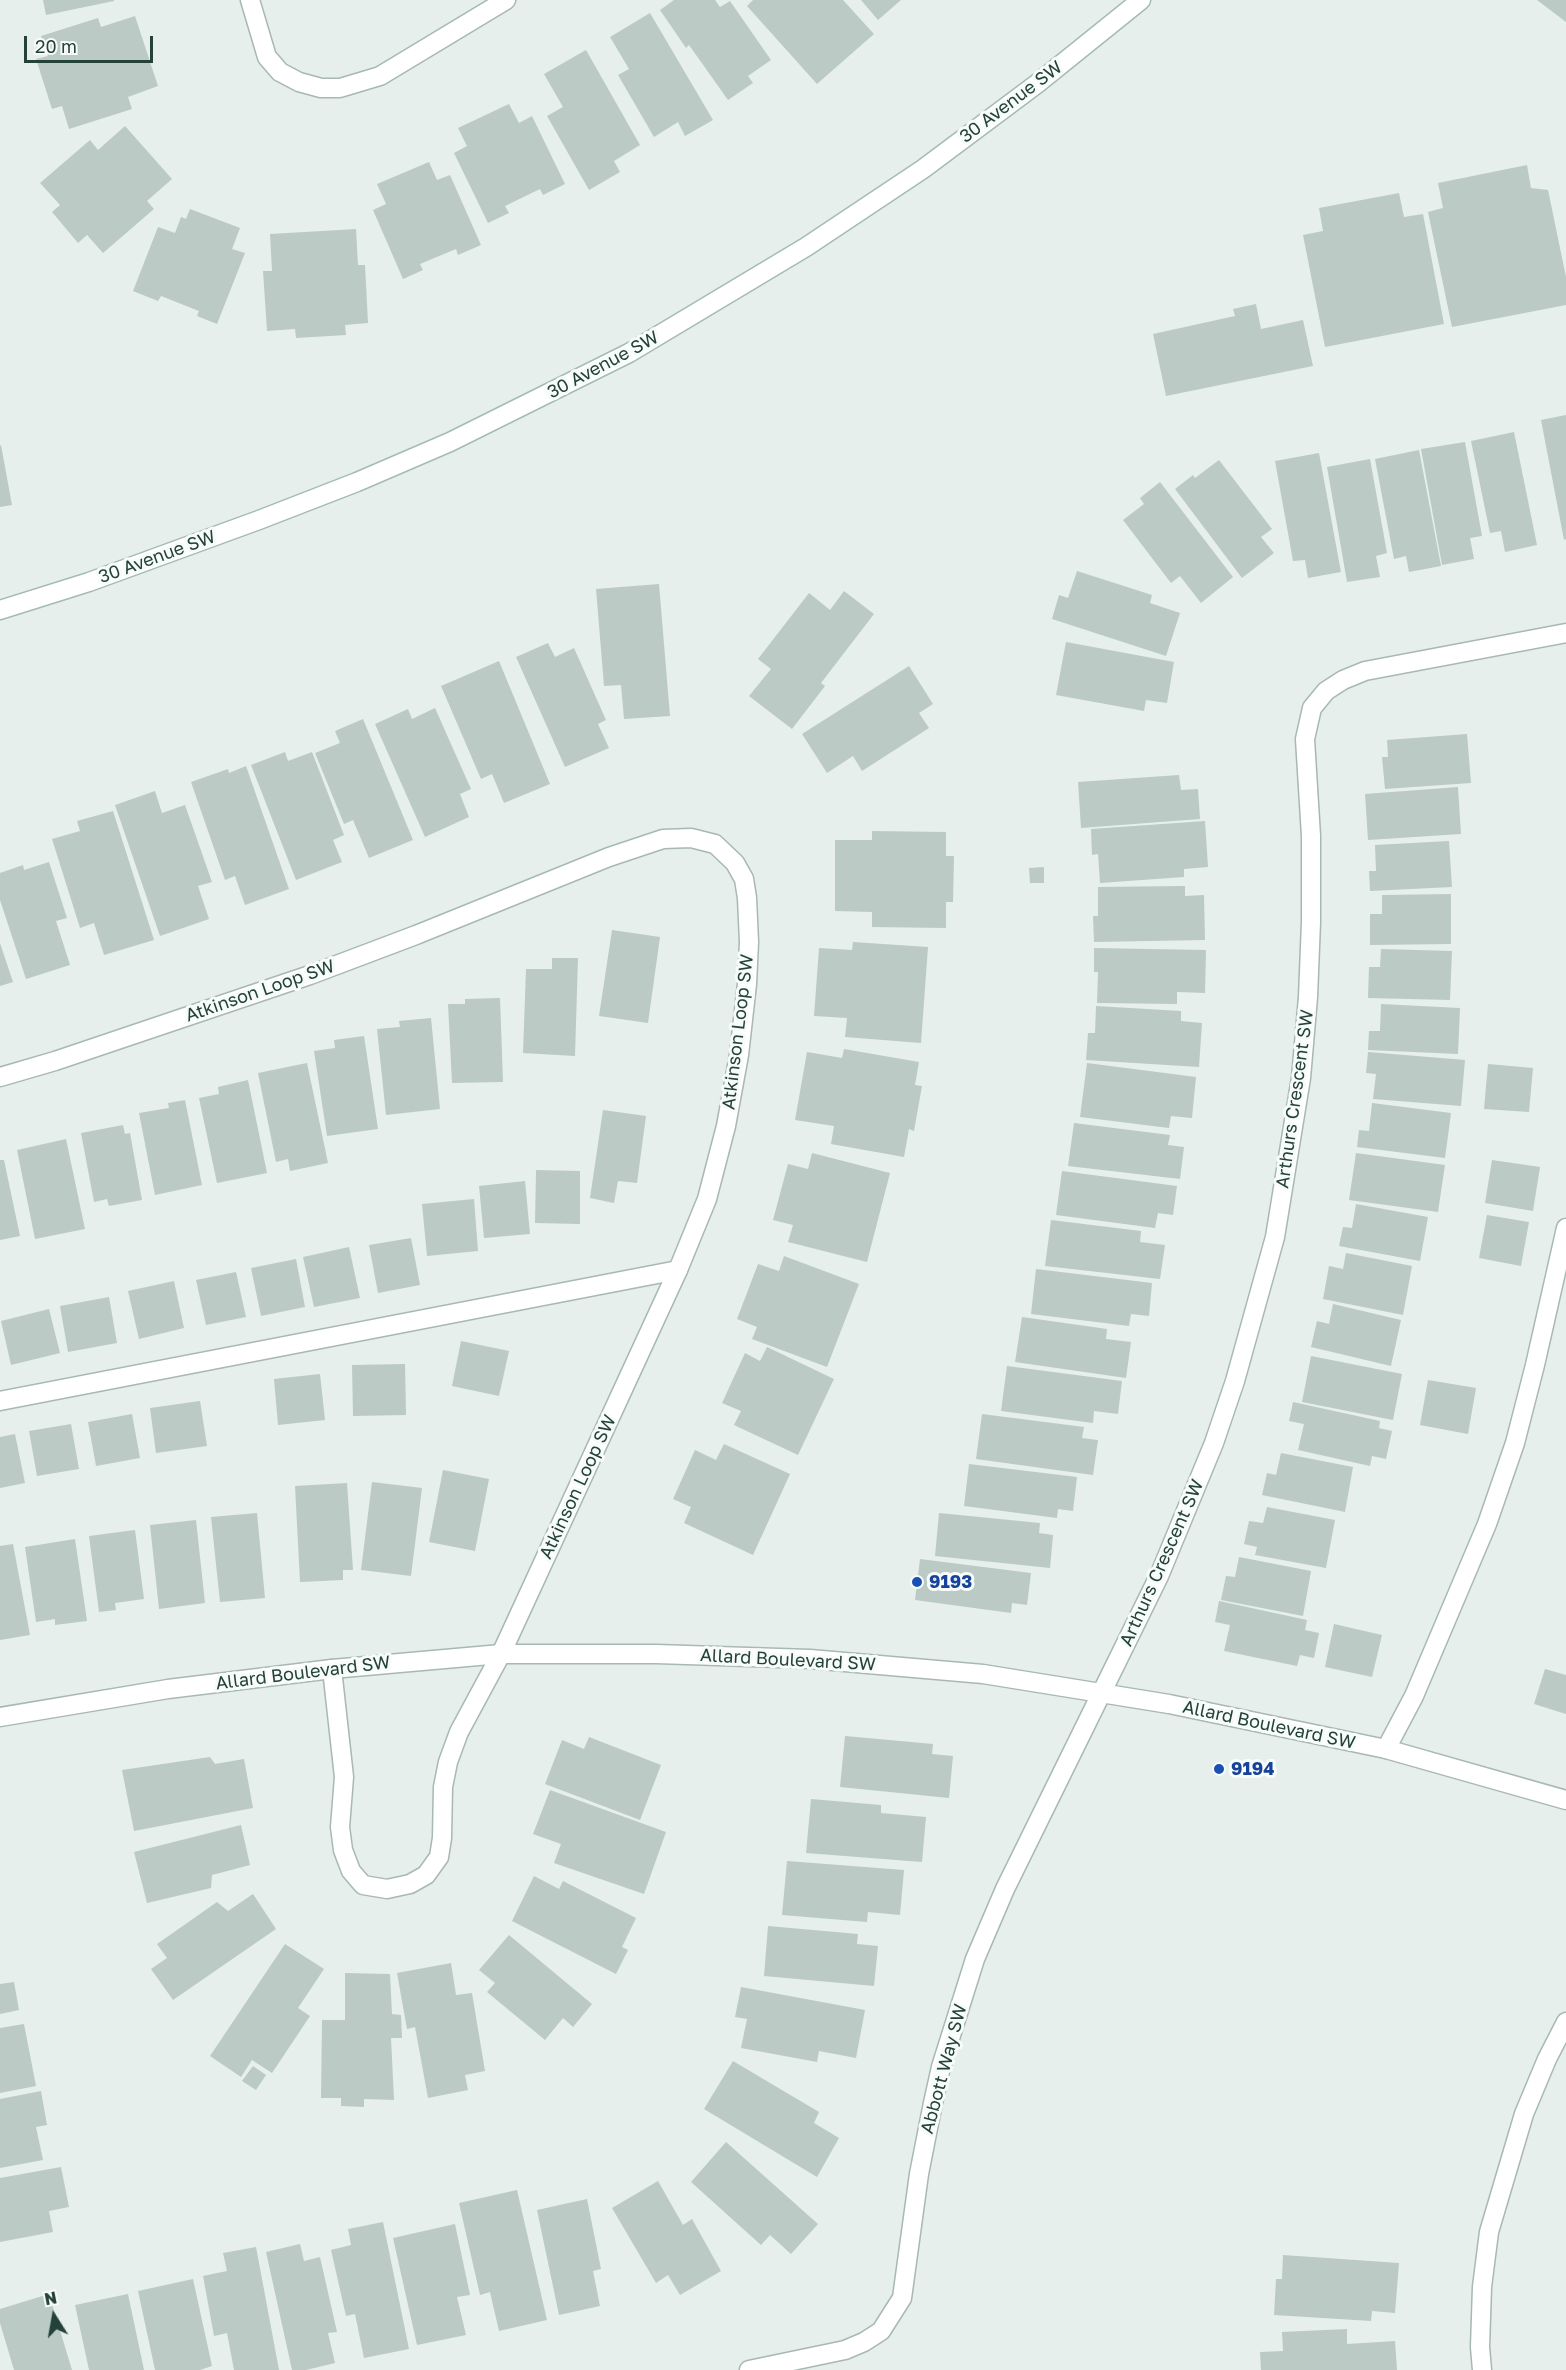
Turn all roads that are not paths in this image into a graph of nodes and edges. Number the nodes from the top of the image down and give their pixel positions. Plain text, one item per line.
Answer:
1 (250, 0) edge
2 (506, 0) edge
3 (1141, 0) edge
4 (0, 610) edge
5 (1566, 633) edge
6 (0, 1077) edge
7 (1566, 1228) edge
8 (678, 1270) junction
9 (0, 1401) edge
10 (501, 1654) junction
11 (332, 1669) junction
12 (1102, 1692) junction
13 (0, 1717) edge
14 (1386, 1749) junction
15 (1566, 1800) edge
16 (1566, 2022) edge
17 (749, 2370) edge
18 (1482, 2370) edge

1 - 2 street
3 - 4 street, 30 Avenue SW
5 - 12 street, Arthurs Crescent SW
6 - 8 street, Atkinson Loop SW
7 - 14 street
8 - 9 street
8 - 10 street, Atkinson Loop SW
10 - 11 street, Allard Boulevard SW
10 - 11 street, Atkinson Loop SW
10 - 12 street, Allard Boulevard SW
11 - 13 street, Allard Boulevard SW
12 - 14 street, Allard Boulevard SW
12 - 17 street, Abbott Way SW
14 - 15 street, Allard Boulevard SW
16 - 18 street

